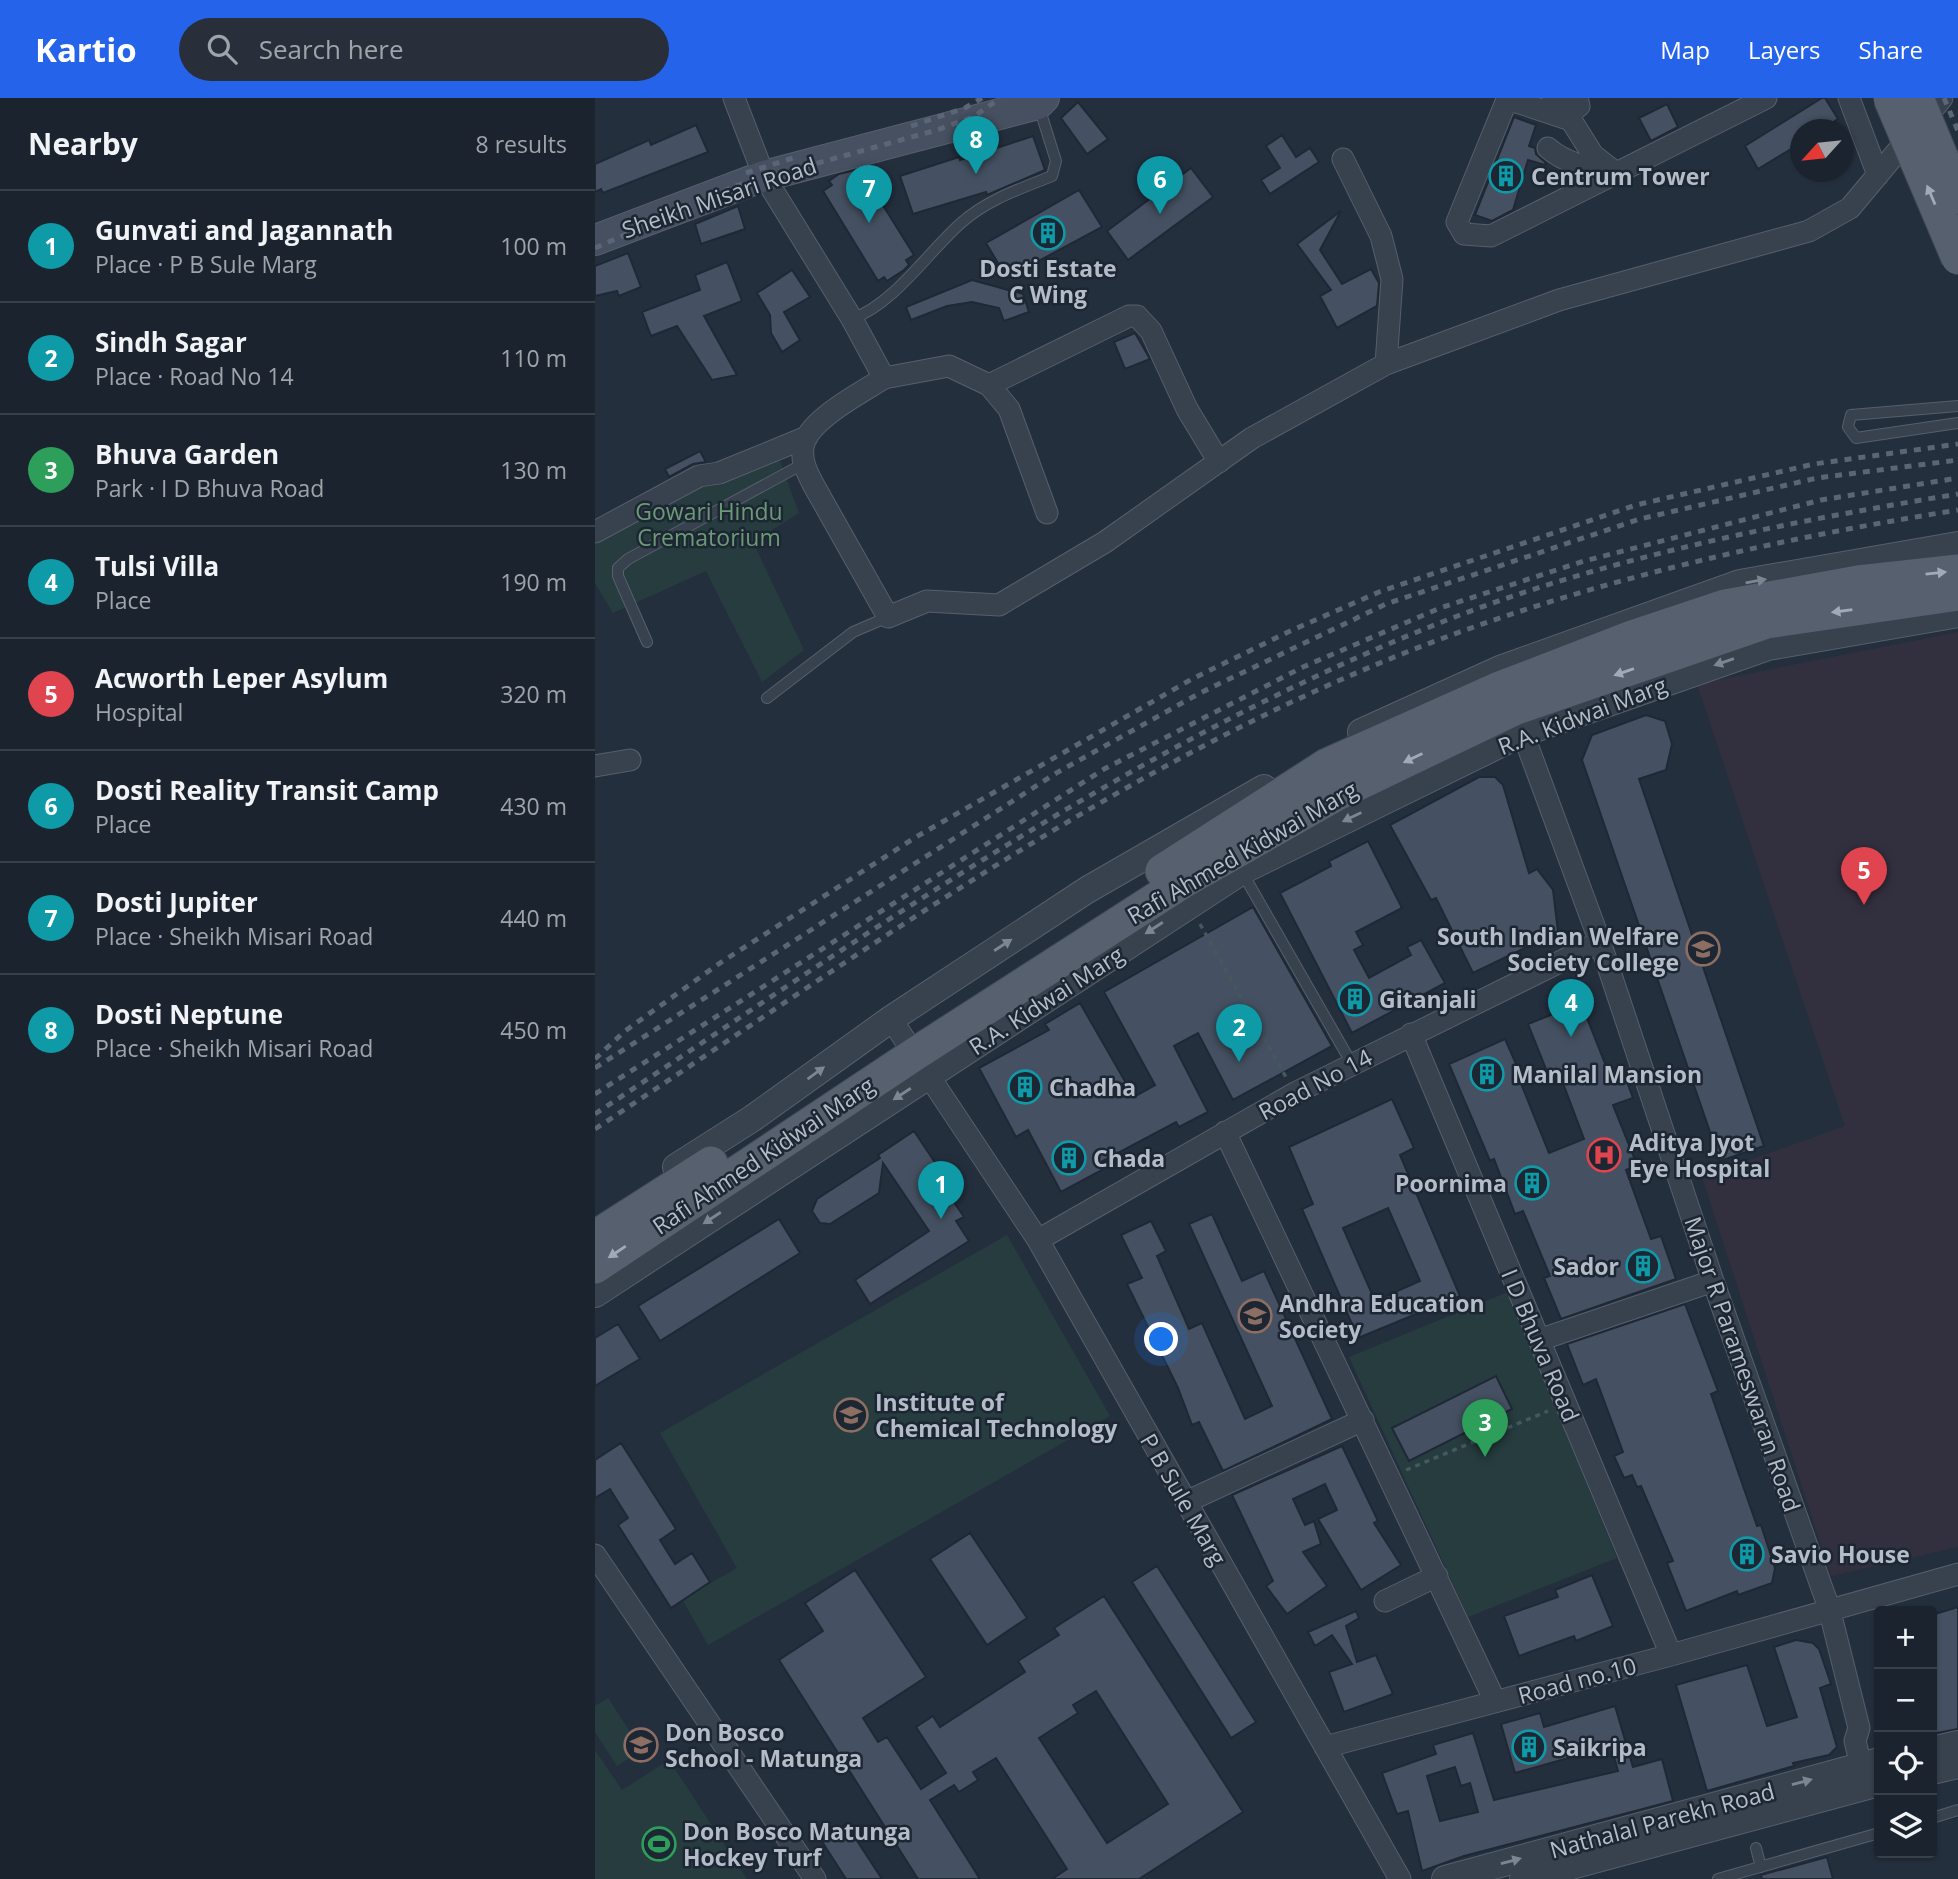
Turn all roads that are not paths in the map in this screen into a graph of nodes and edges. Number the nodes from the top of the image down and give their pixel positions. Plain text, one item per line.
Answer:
1 (734, 98) edge
2 (1547, 98) edge
3 (1577, 98) edge
4 (1766, 98) edge
5 (1849, 98) edge
6 (1890, 98) edge
7 (1917, 98) edge
8 (1943, 98) edge
9 (1041, 101) edge
10 (1548, 148) dead end
11 (1343, 159) dead end
12 (1616, 173) junction
13 (1878, 175) junction
14 (764, 176) junction
15 (1958, 197) edge
16 (595, 240) edge
17 (1958, 258) edge
18 (852, 319) junction
19 (1386, 364) junction
20 (884, 378) junction
21 (989, 385) junction
22 (1958, 406) edge
23 (1958, 422) edge
24 (807, 437) junction
25 (1219, 462) junction
26 (803, 464) junction
27 (1047, 513) dead end
28 (595, 532) edge
29 (1958, 545) edge
30 (1958, 571) edge
31 (1958, 594) edge
32 (1958, 614) edge
33 (888, 617) junction
34 (647, 642) dead end
35 (767, 698) dead end
36 (1510, 699) junction
37 (630, 760) dead end
38 (595, 766) edge
39 (1242, 871) junction
40 (1600, 942) junction
41 (1411, 1034) junction
42 (911, 1047) junction
43 (1352, 1064) junction
44 (1225, 1132) junction
45 (595, 1218) edge
46 (595, 1237) edge
47 (1038, 1240) junction
48 (595, 1267) edge
49 (1713, 1281) junction
50 (595, 1294) edge
51 (1539, 1340) junction
52 (1363, 1420) junction
53 (1186, 1502) junction
54 (595, 1555) edge
55 (1958, 1574) edge
56 (1437, 1576) junction
57 (1385, 1601) dead end
58 (1829, 1608) junction
59 (1671, 1655) junction
60 (1495, 1701) junction
61 (1958, 1744) edge
62 (1325, 1747) junction
63 (1937, 1749) edge
64 (1958, 1765) edge
65 (1937, 1770) edge
66 (1873, 1772) edge
67 (1958, 1811) edge
68 (1937, 1817) edge
69 (1874, 1834) edge
70 (1756, 1847) dead end
71 (1761, 1867) junction
72 (1538, 1877) edge
73 (815, 1879) edge
74 (1400, 1879) edge
75 (1445, 1879) edge
76 (1718, 1879) edge

1 - 14 street
2 - 3 street
4 - 12 street
5 - 13 street
17 -> 6 main road, bridge
7 - 15 main road, bridge
8 - 13 street
9 - 14 main road, Sheikh Misari Road
9 - 18 lane
10 - 12 street
11 - 19 street
12 - 12 street
13 - 19 street
14 - 16 main road, Sheikh Misari Road
14 - 18 street
18 - 20 street
19 - 25 street
20 - 21 street
20 - 24 street
21 - 25 street
21 - 27 street
22 - 23 lane
24 - 26 street
24 - 28 street
25 - 33 street
26 - 33 street
26 - 34 lane
36 -> 29 street, R.A. Kidwai Marg
36 -> 30 main road
31 -> 36 main road
32 -> 36 street, R.A. Kidwai Marg
33 - 35 lane
36 -> 39 street, R.A. Kidwai Marg
36 - 40 street, Major R Parameswaran Road
36 - 42 main road
37 - 38 street
39 -> 42 street, R.A. Kidwai Marg
39 - 43 lane
40 - 41 street, Road No 14
40 - 49 street, Major R Parameswaran Road
41 - 43 street, Road No 14
41 - 51 street, I D Bhuva Road
45 -> 42 street, R.A. Kidwai Marg
42 - 46 main road
42 - 47 street, P B Sule Marg
42 -> 48 main road, Rafi Ahmed Kidwai Marg
42 -> 50 street, R.A. Kidwai Marg
43 - 44 street, Road No 14
44 - 47 street, Road No 14
44 - 52 street
47 - 53 street, P B Sule Marg
49 - 51 street
49 - 58 street, Major R Parameswaran Road
51 - 59 street, I D Bhuva Road
52 - 53 street
52 - 56 street
53 - 62 street, P B Sule Marg
54 - 73 street
55 - 58 street, Road no.10
56 - 57 street
56 - 60 street
58 - 59 street, Road no.10
58 - 66 street, Major R Parameswaran Road
59 - 60 street, Road no.10
60 - 62 street, Road no.10
61 - 63 street
62 - 74 street, P B Sule Marg
64 - 65 street
66 - 72 street, Nathalal Parekh Road
75 -> 66 street, Nathalal Parekh Road
67 - 68 lane
69 - 71 lane
70 - 71 lane
71 - 76 lane

